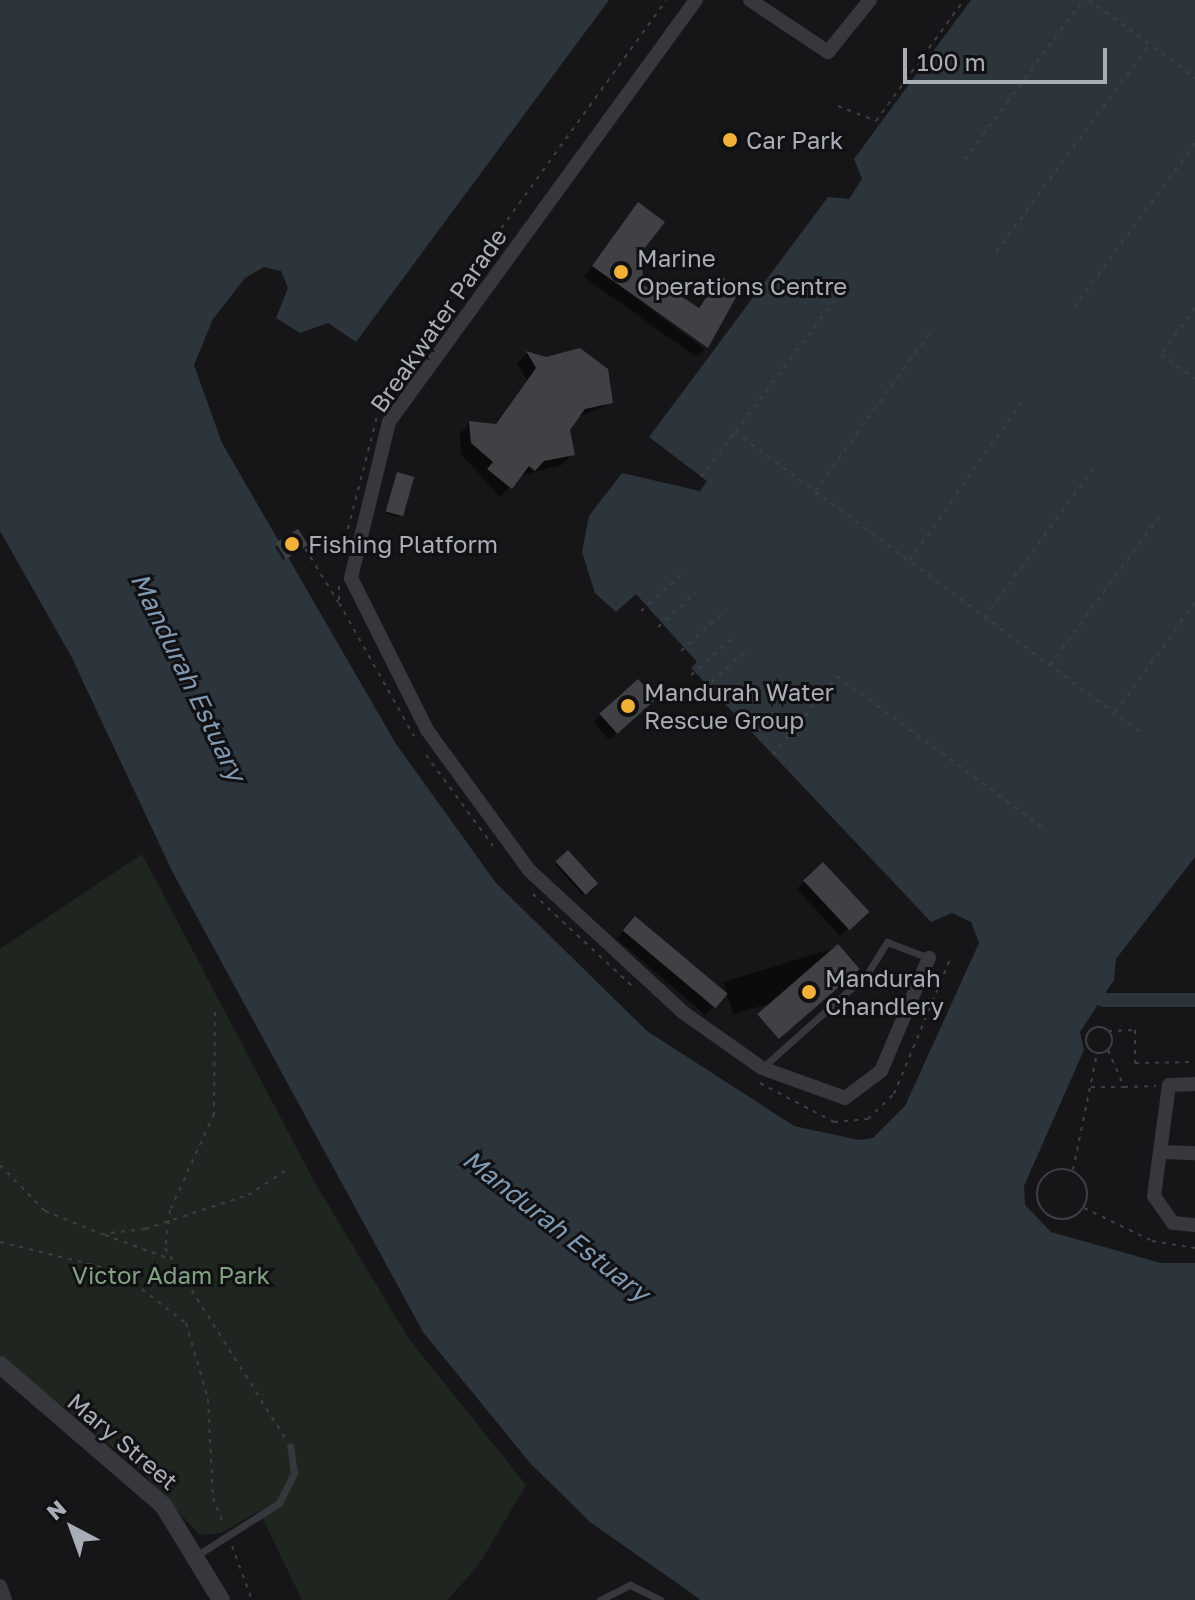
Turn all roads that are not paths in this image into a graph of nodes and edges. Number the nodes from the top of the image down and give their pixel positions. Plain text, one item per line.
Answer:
1 (696, 0) edge
2 (750, 0) edge
3 (868, 0) edge
4 (929, 958) joint
5 (760, 1074) junction
6 (1195, 1084) edge
7 (1162, 1152) junction
8 (1195, 1153) edge
9 (1195, 1225) edge
10 (0, 1365) edge
11 (0, 1379) edge
12 (40, 1404) junction
13 (290, 1446) road end
14 (199, 1554) junction
15 (0, 1586) edge
16 (5, 1600) edge
17 (221, 1600) edge
18 (600, 1600) edge
19 (661, 1600) edge

1 - 5 street, Breakwater Parade
2 - 3 street
4 - 5 lane
4 - 5 street, Breakwater Parade
6 - 7 street
7 - 8 street
7 - 9 street
10 - 12 street, Mary Street
11 - 12 street, Mary Street
12 - 14 street, Mary Street
13 - 14 lane
14 - 17 street, Mary Street
15 - 16 street
18 - 19 lane

